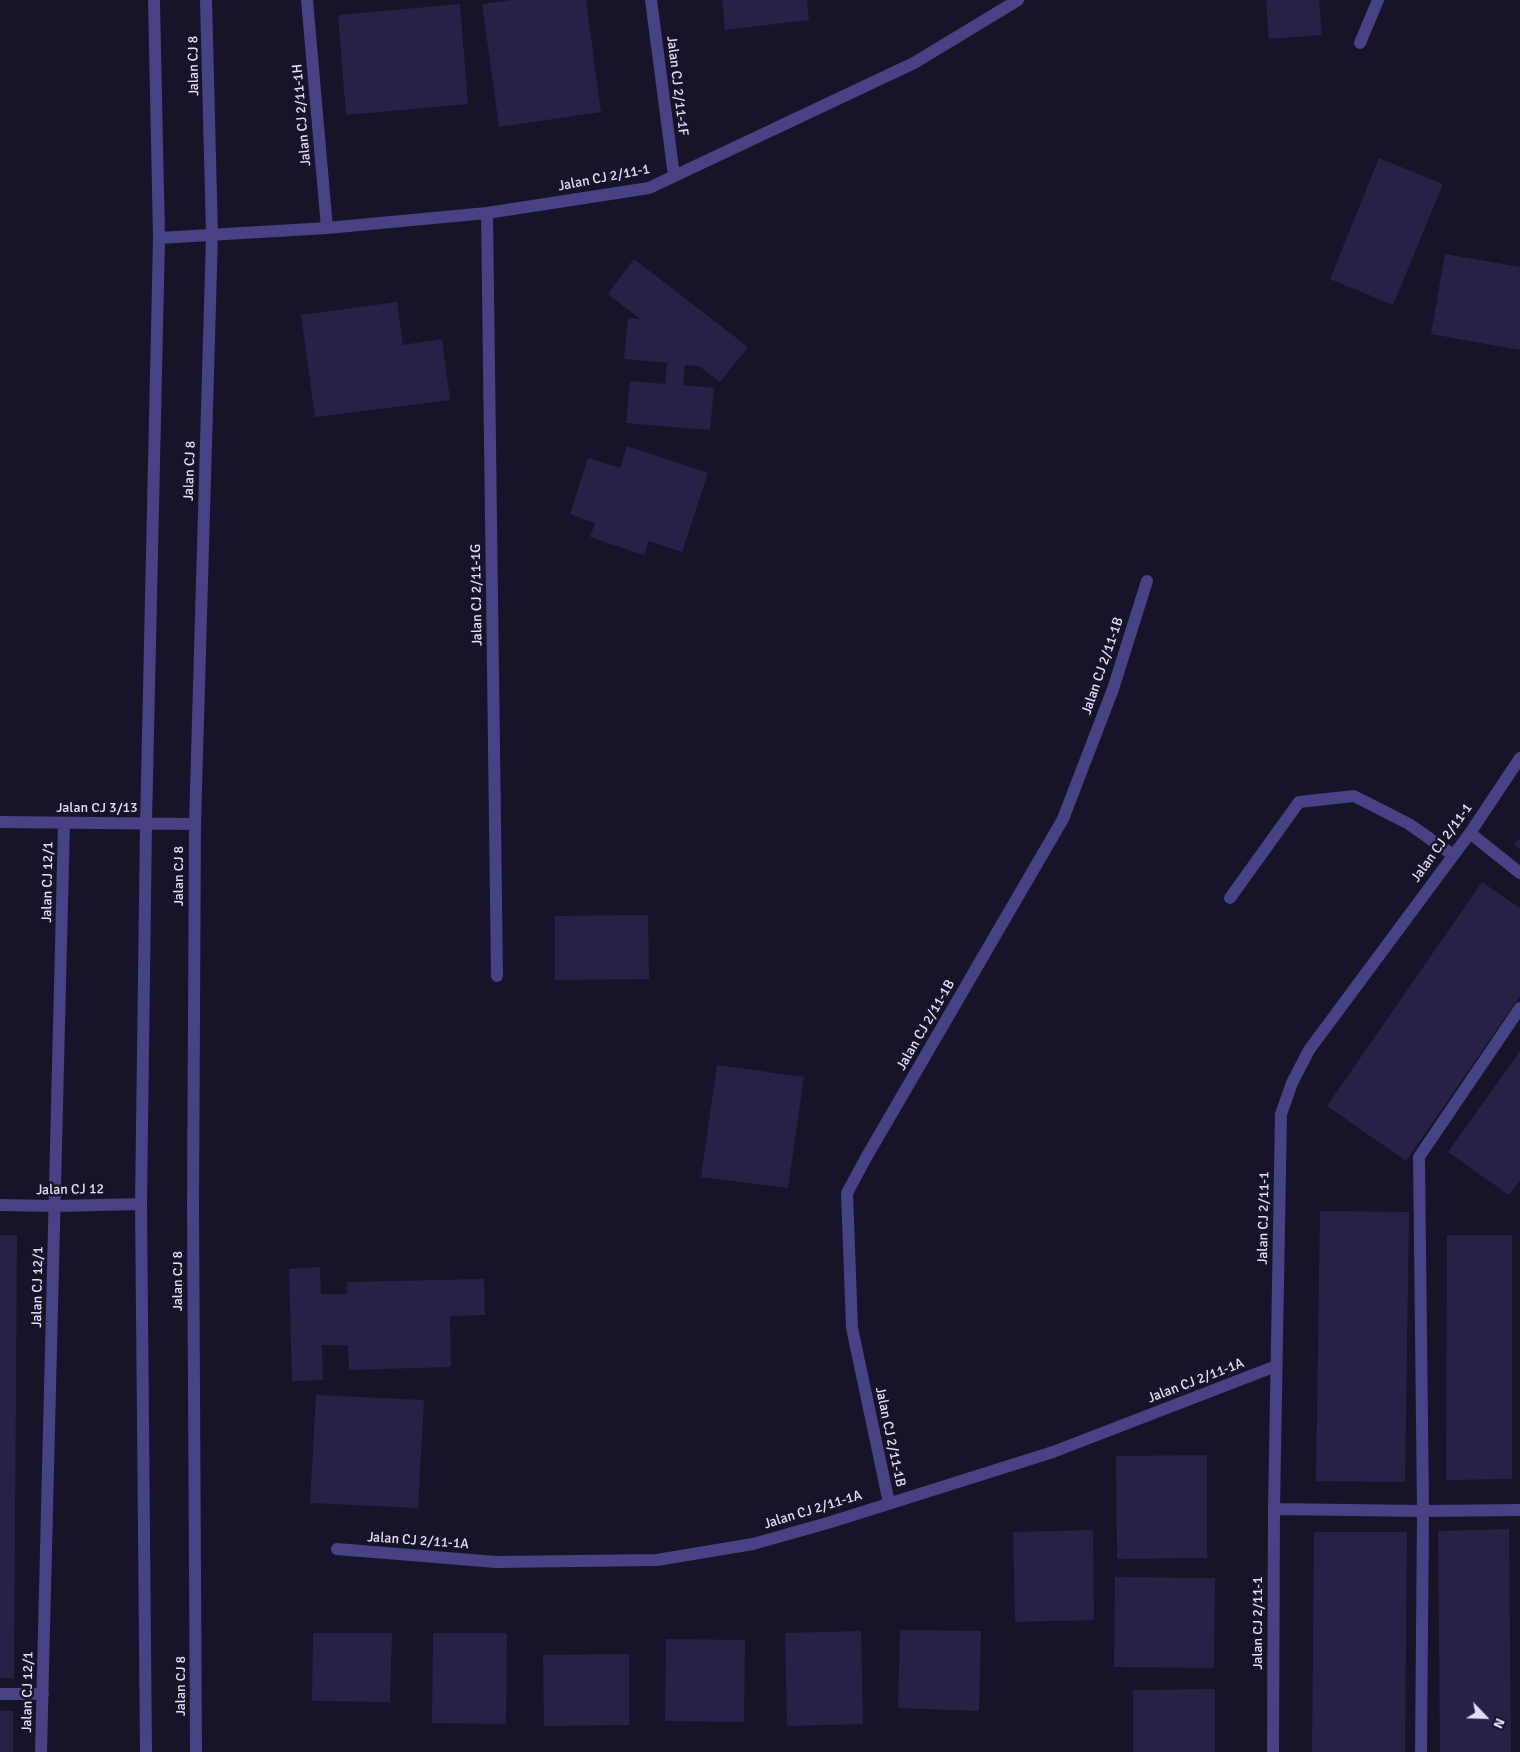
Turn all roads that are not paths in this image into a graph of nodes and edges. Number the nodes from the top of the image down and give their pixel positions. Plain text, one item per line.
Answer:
1 (154, 0) edge
2 (206, 0) edge
3 (307, 0) edge
4 (651, 0) edge
5 (995, 0) edge
6 (1018, 0) edge
7 (1378, 0) edge
8 (997, 14) junction
9 (1360, 43) dead end
10 (674, 176) junction
11 (487, 213) junction
12 (327, 228) junction
13 (212, 235) junction
14 (159, 238) junction
15 (1147, 581) dead end
16 (1520, 758) edge
17 (0, 822) edge
18 (64, 823) junction
19 (146, 824) junction
20 (195, 824) junction
21 (1470, 833) junction
22 (1453, 855) junction
23 (1520, 873) edge
24 (1230, 898) dead end
25 (497, 976) dead end
26 (1520, 1008) edge
27 (141, 1204) junction
28 (0, 1205) edge
29 (55, 1206) junction
30 (1276, 1366) junction
31 (889, 1503) junction
32 (1274, 1509) junction
33 (1520, 1510) edge
34 (1423, 1511) junction
35 (337, 1549) dead end
36 (0, 1694) edge
37 (43, 1694) junction
38 (41, 1752) edge
39 (146, 1752) edge
40 (196, 1752) edge
41 (1273, 1752) edge
42 (1421, 1752) edge

1 - 14 street
2 - 13 street, Jalan CJ 8
3 - 12 street, Jalan CJ 2/11-1H
4 - 10 street, Jalan CJ 2/11-1F
5 - 8 street
6 - 8 street, Jalan CJ 2/11-1
7 - 9 street
8 - 10 street, Jalan CJ 2/11-1
10 - 11 street, Jalan CJ 2/11-1
11 - 12 street, Jalan CJ 2/11-1
11 - 25 street, Jalan CJ 2/11-1G
12 - 13 street, Jalan CJ 2/11-1
13 - 14 street, Jalan CJ 2/11-1
13 - 20 street, Jalan CJ 8
14 - 19 street
15 - 31 street, Jalan CJ 2/11-1B
16 - 21 street, Jalan CJ 2/11-1
17 - 18 street, Jalan CJ 3/13
18 - 19 street, Jalan CJ 3/13
18 - 29 street, Jalan CJ 12/1
19 - 20 street, Jalan CJ 3/13
19 - 27 street
20 - 40 street, Jalan CJ 8
21 - 22 street, Jalan CJ 2/11-1
21 - 23 street
22 - 24 street
22 - 30 street, Jalan CJ 2/11-1
26 - 34 street
27 - 29 street, Jalan CJ 12
27 - 39 street
28 - 29 street, Jalan CJ 12
29 - 37 street, Jalan CJ 12/1
30 - 31 street, Jalan CJ 2/11-1A
30 - 32 street, Jalan CJ 2/11-1
31 - 35 street, Jalan CJ 2/11-1A
32 - 34 street
32 - 41 street, Jalan CJ 2/11-1
33 - 34 street
34 - 42 street
36 - 37 street
37 - 38 street, Jalan CJ 12/1

